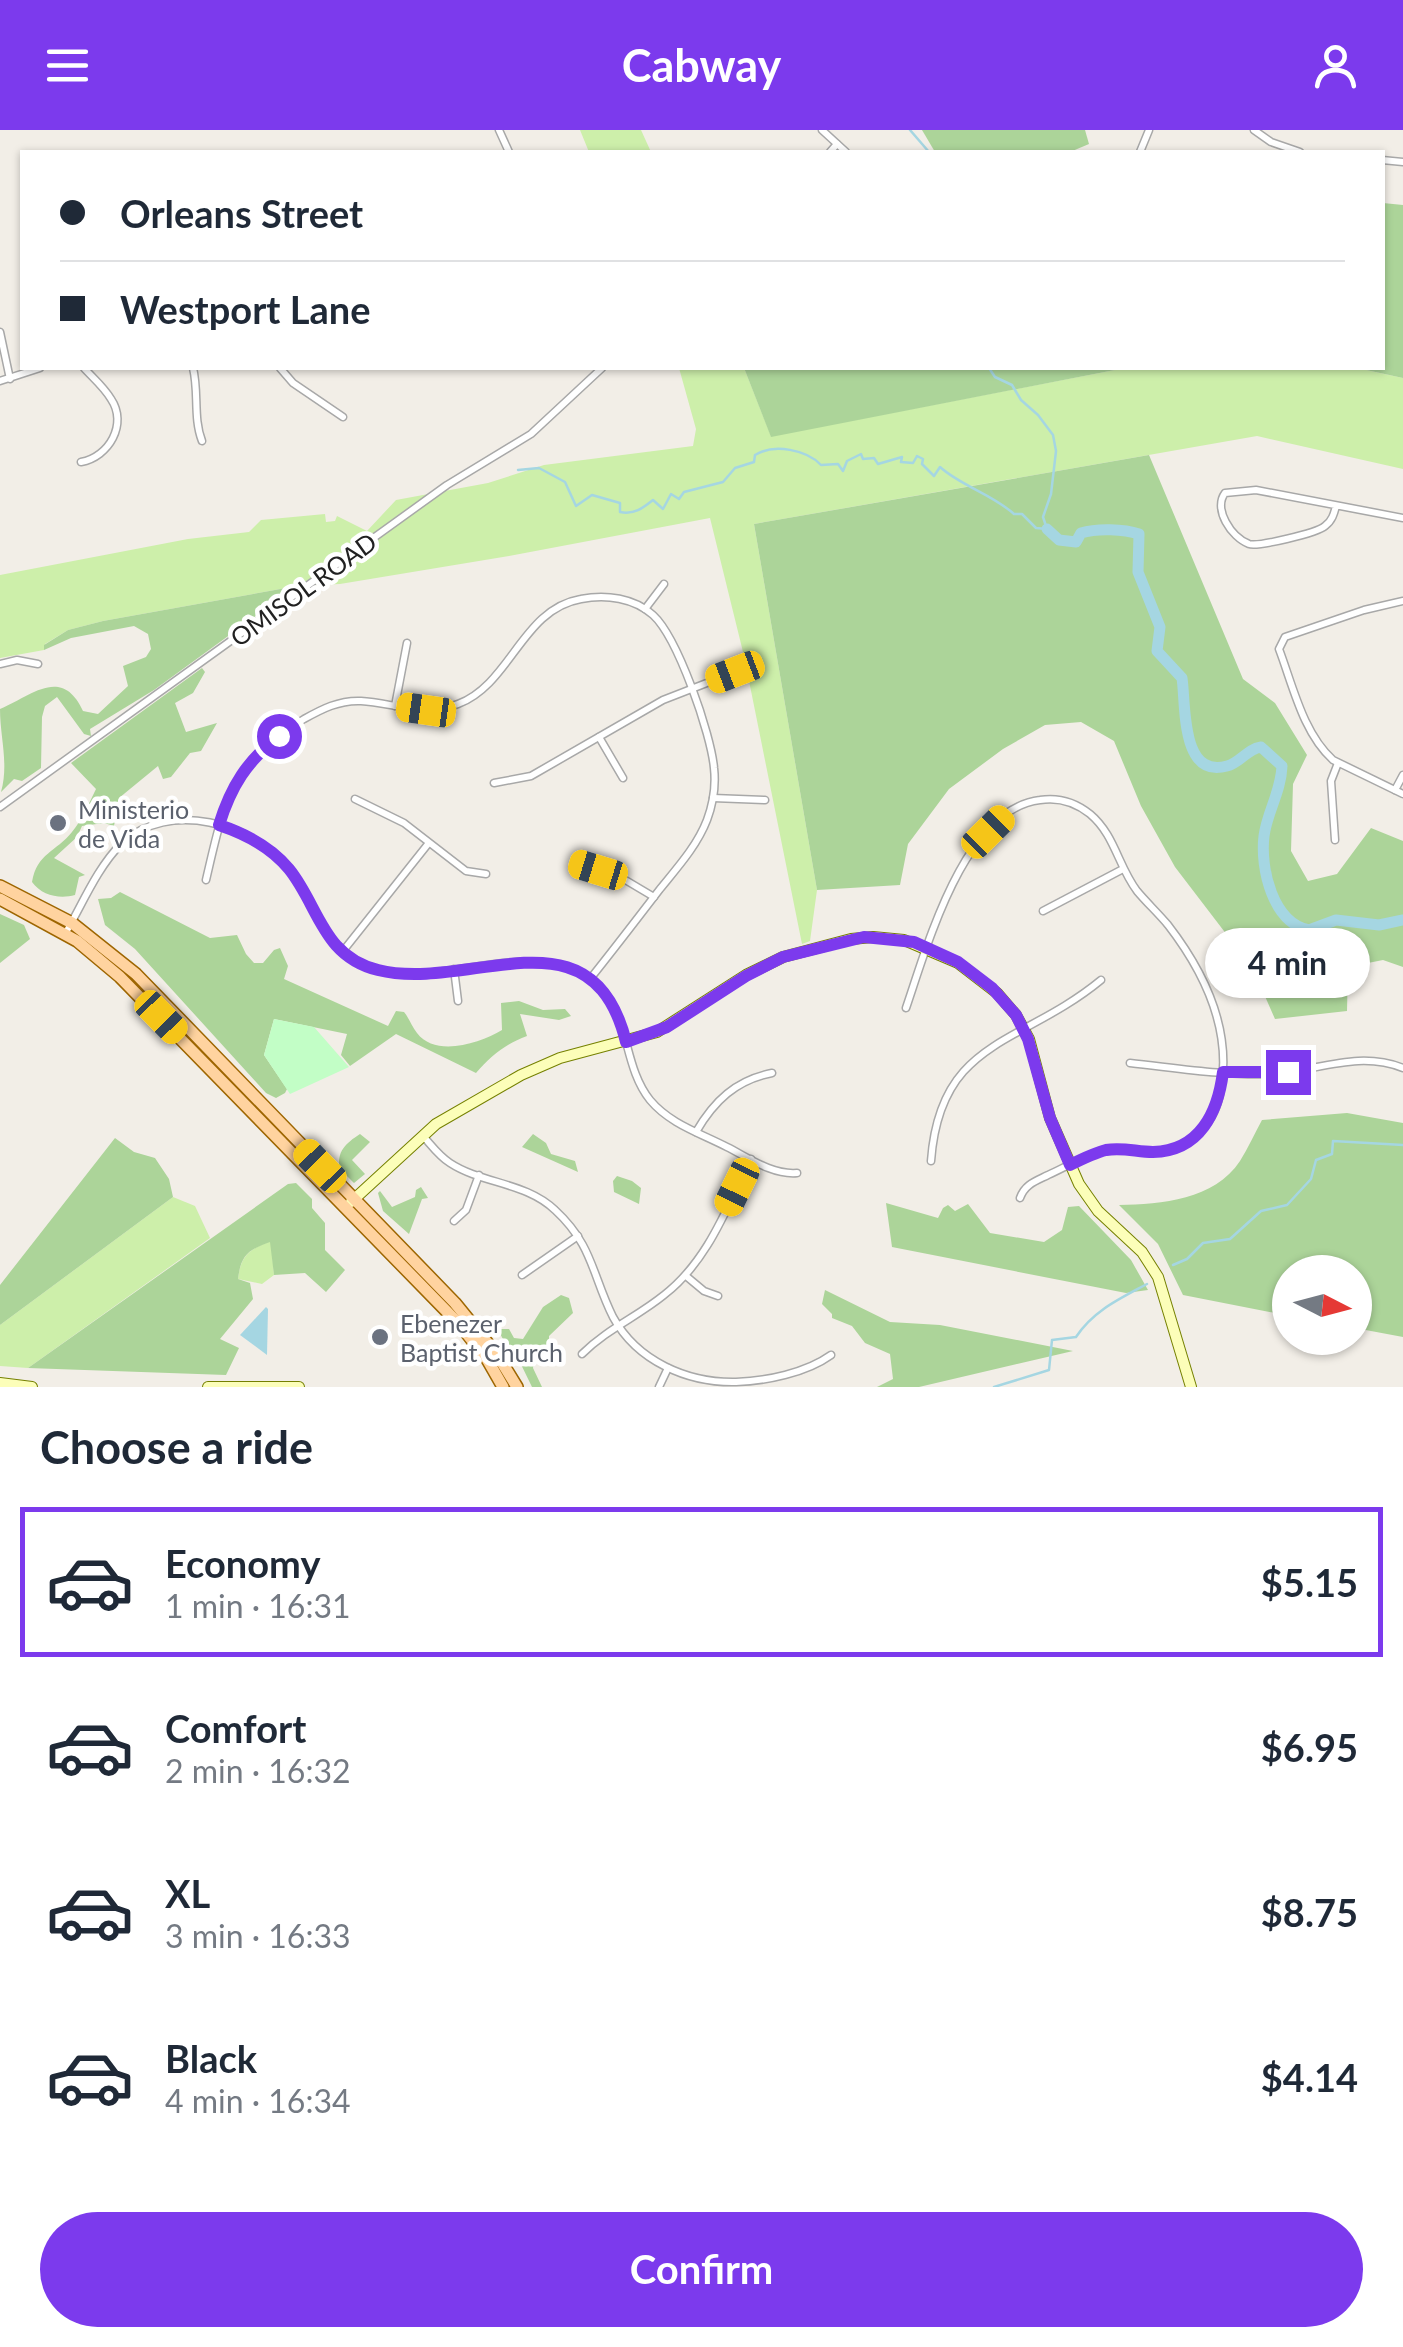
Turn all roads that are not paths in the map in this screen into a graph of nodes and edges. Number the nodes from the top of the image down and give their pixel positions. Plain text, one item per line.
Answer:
1 (822, 130) edge
2 (1254, 130) edge
3 (837, 144) junction
4 (832, 150) edge
5 (844, 150) edge
6 (1293, 150) edge
7 (0, 332) edge
8 (35, 370) edge
9 (86, 370) edge
10 (193, 370) edge
11 (282, 370) edge
12 (600, 370) edge
13 (10, 379) junction
14 (0, 381) edge
15 (343, 417) dead end
16 (202, 441) dead end
17 (82, 462) dead end
18 (1336, 506) junction
19 (1403, 518) edge
20 (664, 584) dead end
21 (1403, 601) edge
22 (644, 609) junction
23 (407, 644) dead end
24 (0, 664) edge
25 (38, 664) dead end
26 (735, 672) dead end
27 (691, 688) junction
28 (395, 706) junction
29 (599, 737) junction
30 (1338, 762) junction
31 (1403, 775) edge
32 (623, 778) dead end
33 (494, 783) dead end
34 (1399, 792) edge
35 (714, 798) junction
36 (355, 799) dead end
37 (765, 800) dead end
38 (0, 807) edge
39 (219, 825) junction
40 (1335, 840) dead end
41 (428, 844) junction
42 (574, 863) dead end
43 (1124, 869) junction
44 (486, 874) dead end
45 (206, 880) dead end
46 (0, 886) edge
47 (654, 897) junction
48 (0, 899) edge
49 (1043, 910) dead end
50 (68, 929) junction
51 (927, 947) junction
52 (343, 951) junction
53 (454, 969) junction
54 (590, 978) junction
55 (1101, 980) dead end
56 (458, 1001) dead end
57 (906, 1008) dead end
58 (1025, 1030) junction
59 (626, 1042) junction
60 (1130, 1064) dead end
61 (1403, 1068) edge
62 (1223, 1072) junction
63 (772, 1073) dead end
64 (696, 1132) junction
65 (422, 1135) junction
66 (750, 1159) junction
67 (931, 1160) dead end
68 (1070, 1165) junction
69 (797, 1173) dead end
70 (479, 1175) junction
71 (1020, 1198) dead end
72 (350, 1203) junction
73 (454, 1221) dead end
74 (578, 1236) junction
75 (522, 1276) dead end
76 (686, 1276) junction
77 (718, 1296) dead end
78 (618, 1324) junction
79 (582, 1354) dead end
80 (831, 1355) dead end
81 (668, 1368) junction
82 (0, 1383) edge
83 (32, 1387) edge
84 (208, 1387) edge
85 (299, 1387) edge
86 (503, 1387) edge
87 (517, 1387) edge
88 (660, 1387) edge
89 (1191, 1387) edge

1 - 3 street
2 - 6 street
3 - 4 street
3 - 5 street
7 - 13 street
8 - 13 street
9 - 17 street
10 - 16 street
11 - 15 street
12 - 38 street, OMISOL ROAD
13 - 14 street
18 - 18 street
18 - 19 street
20 - 22 street
21 - 30 street
22 - 27 street
22 - 28 street
23 - 28 street
24 - 25 street
26 - 27 street
27 - 29 street
27 - 35 street
28 - 39 street
29 - 32 street
29 - 33 street
30 - 34 street
30 - 40 street
31 - 34 street
35 - 37 street
35 - 47 street
36 - 41 street
39 - 45 street
39 - 50 street
39 - 52 street
41 - 44 street
41 - 52 street
42 - 47 street
43 - 49 street
43 - 51 street
43 - 62 street
46 - 50 main road
47 - 54 street
48 - 50 main road
50 - 72 main road
51 - 57 street
51 - 58 street
51 - 59 street
52 - 53 street
53 - 54 street
53 - 56 street
54 - 59 street
55 - 58 street
58 - 67 street
58 - 68 street
59 - 64 street
59 - 65 street
60 - 62 street
61 - 62 street
62 - 68 street
63 - 64 street
64 - 66 street
65 - 70 street
65 - 72 street
66 - 69 street
66 - 76 street
68 - 71 street
68 - 89 street
70 - 73 street
70 - 74 street
72 - 86 main road
72 - 87 main road
74 - 75 street
74 - 78 street
76 - 77 street
76 - 78 street
78 - 79 street
78 - 81 street
80 - 81 street
81 - 88 street
82 - 83 street
84 - 85 street

